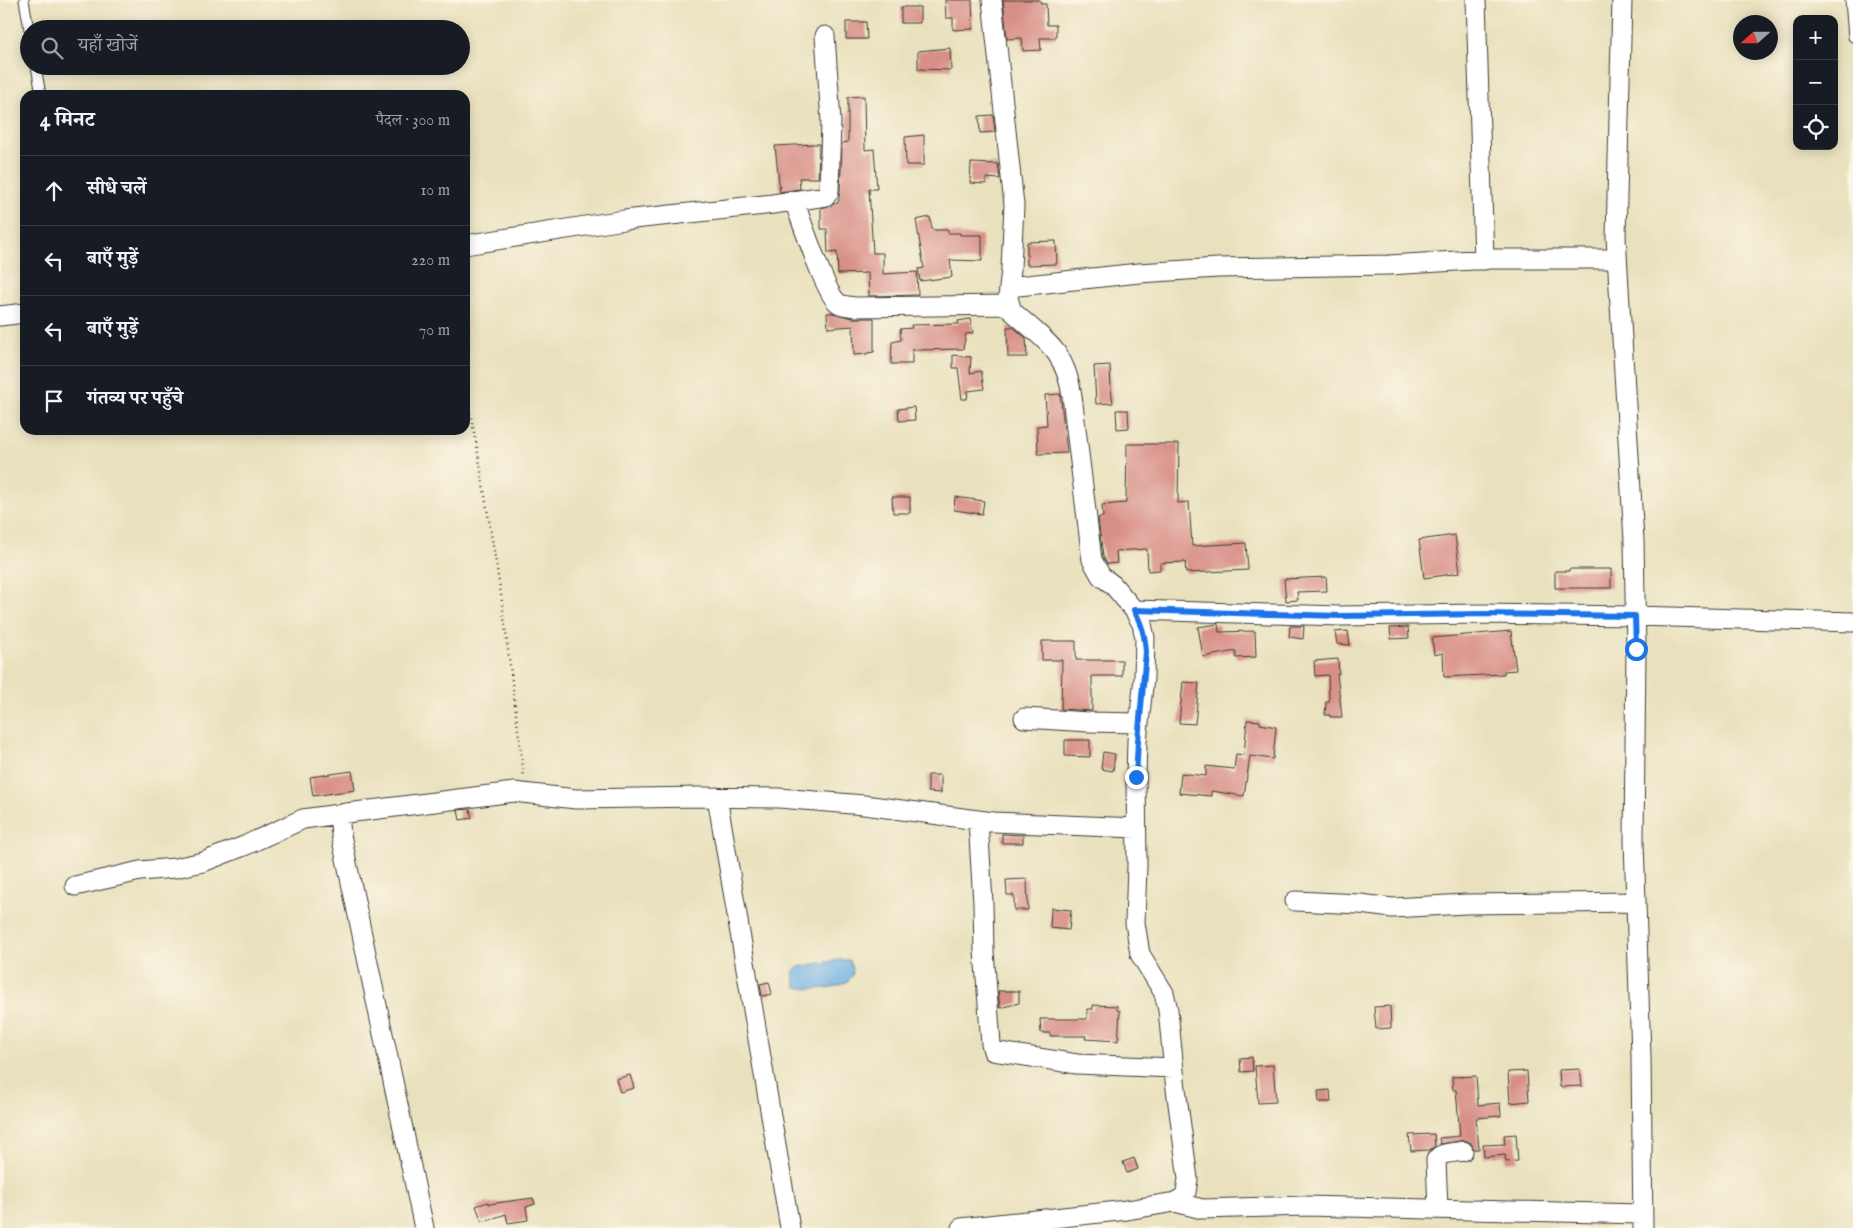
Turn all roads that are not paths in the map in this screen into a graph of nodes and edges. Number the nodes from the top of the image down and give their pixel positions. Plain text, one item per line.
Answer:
1 (24, 0) edge
2 (992, 0) edge
3 (1476, 0) edge
4 (1622, 0) edge
5 (1850, 0) edge
6 (27, 20) edge
7 (825, 36) dead end
8 (1853, 37) edge
9 (38, 75) edge
10 (40, 90) edge
11 (794, 201) junction
12 (470, 244) edge
13 (1617, 259) junction
14 (1484, 260) junction
15 (1009, 296) junction
16 (20, 314) edge
17 (0, 316) edge
18 (1134, 610) junction
19 (1635, 616) junction
20 (1853, 622) edge
21 (1024, 718) dead end
22 (1139, 723) junction
23 (717, 797) junction
24 (339, 814) junction
25 (978, 820) junction
26 (1136, 828) junction
27 (75, 886) dead end
28 (1295, 901) dead end
29 (1636, 902) junction
30 (1174, 1068) junction
31 (1463, 1151) dead end
32 (1175, 1202) junction
33 (1438, 1209) junction
34 (1642, 1221) edge
35 (424, 1228) edge
36 (790, 1228) edge
37 (961, 1228) edge

1 - 6 lane
2 - 15 street
3 - 14 street
4 - 13 street
5 - 8 lane
7 - 11 street
9 - 10 lane
11 - 12 street
11 - 15 street
13 - 14 street
13 - 19 street
14 - 15 street
15 - 18 street
16 - 17 street
18 - 19 street
18 - 22 street
19 - 20 street
19 - 29 street
21 - 22 street
22 - 26 street
23 - 24 street
23 - 25 street
23 - 36 street
24 - 27 street
24 - 35 street
25 - 26 street
25 - 30 street
26 - 30 street
28 - 29 street
29 - 34 street
30 - 32 street
31 - 33 street
32 - 33 street
32 - 37 street
33 - 34 street

